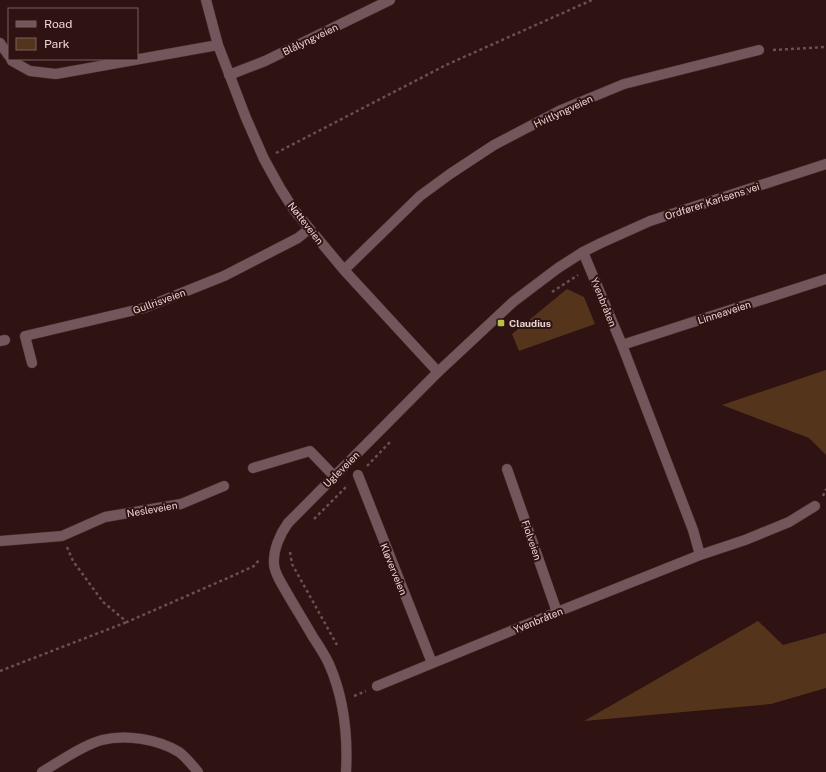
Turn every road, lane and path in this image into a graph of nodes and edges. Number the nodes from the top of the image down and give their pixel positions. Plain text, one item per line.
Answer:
1 (206, 0) edge
2 (390, 0) edge
3 (592, 0) edge
4 (0, 43) edge
5 (218, 45) junction
6 (826, 47) edge
7 (759, 50) joint
8 (8, 55) edge
9 (138, 59) edge
10 (12, 60) edge
11 (134, 60) edge
12 (229, 75) junction
13 (264, 159) junction
14 (826, 164) edge
15 (309, 229) junction
16 (601, 242) joint
17 (583, 252) junction
18 (591, 268) junction
19 (344, 270) junction
20 (826, 279) edge
21 (551, 293) dead end
22 (622, 345) junction
23 (32, 363) dead end
24 (438, 372) junction
25 (392, 441) dead end
26 (253, 468) dead end
27 (507, 469) dead end
28 (358, 475) junction
29 (334, 476) junction
30 (224, 486) dead end
31 (815, 506) dead end
32 (310, 523) dead end
33 (62, 536) junction
34 (0, 541) edge
35 (290, 550) dead end
36 (261, 555) dead end
37 (700, 555) junction
38 (557, 612) junction
39 (127, 622) junction
40 (338, 647) dead end
41 (432, 663) junction
42 (0, 671) edge
43 (377, 686) joint
44 (354, 690) dead end
45 (355, 696) junction
46 (341, 700) junction
47 (357, 702) dead end
48 (42, 772) edge
49 (198, 772) edge
50 (346, 772) edge

1 - 5 street, Nøtteveien
2 - 12 street, Blålyngveien
3 - 13 path
4 - 8 street
5 - 9 street
5 - 12 street, Nøtteveien
6 - 7 path
7 - 19 street, Hvitlyngveien
10 - 11 street
12 - 13 street, Nøtteveien
13 - 15 street, Nøtteveien
14 - 16 street, Ordfører Karlsens vei
15 - 19 street, Nøtteveien
15 - 23 street, Gullrisveien
16 - 17 street, Ugleveien
17 - 18 street, Yvenbråten
17 - 24 street, Ugleveien
18 - 21 path
18 - 22 street, Yvenbråten
19 - 24 street, Nøtteveien
20 - 22 street, Linneaveien
22 - 37 street, Yvenbråten
24 - 29 street, Ugleveien
25 - 28 path
26 - 29 street
27 - 38 street, Fiolveien
28 - 32 path
28 - 41 street, Kløverveien
29 - 46 street, Ugleveien
30 - 33 street, Nesleveien
31 - 37 street, Yvenbråten
33 - 34 street, Nesleveien
33 - 39 path
35 - 40 path
36 - 39 path
37 - 38 street, Yvenbråten
38 - 41 street, Yvenbråten
39 - 42 path
41 - 43 street, Yvenbråten
43 - 45 path
44 - 45 path
45 - 46 path
45 - 47 path
46 - 50 street, Ugleveien
48 - 49 street

